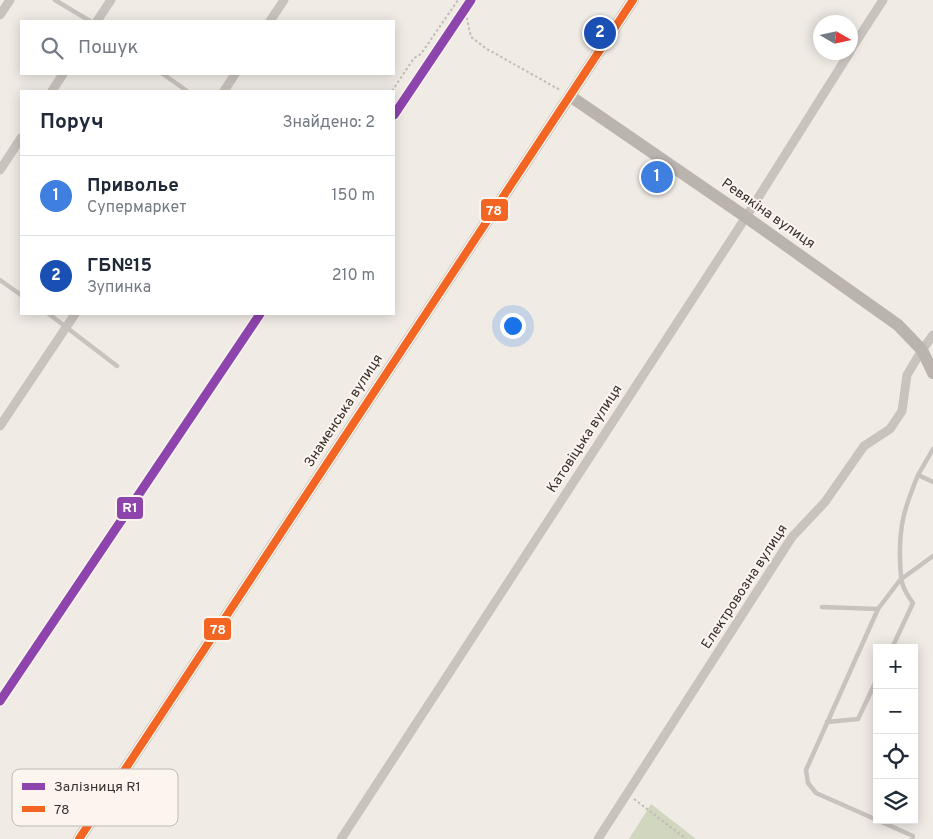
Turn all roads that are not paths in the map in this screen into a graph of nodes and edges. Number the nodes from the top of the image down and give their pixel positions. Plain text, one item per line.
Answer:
1 (10, 0) edge
2 (55, 0) edge
3 (111, 0) edge
4 (284, 0) edge
5 (633, 0) edge
6 (883, 0) edge
7 (0, 15) edge
8 (88, 20) edge
9 (98, 20) edge
10 (271, 20) edge
11 (858, 39) edge
12 (845, 60) edge
13 (62, 75) edge
14 (164, 75) edge
15 (234, 75) edge
16 (53, 90) edge
17 (186, 90) edge
18 (225, 90) edge
19 (570, 96) junction
20 (20, 140) edge
21 (0, 170) edge
22 (746, 217) junction
23 (0, 280) edge
24 (20, 294) edge
25 (50, 315) edge
26 (75, 315) edge
27 (67, 326) junction
28 (933, 335) edge
29 (922, 350) junction
30 (117, 366) dead end
31 (933, 373) edge
32 (0, 426) edge
33 (933, 450) edge
34 (918, 475) junction
35 (933, 482) edge
36 (933, 556) edge
37 (900, 580) junction
38 (822, 607) dead end
39 (878, 609) junction
40 (894, 644) edge
41 (873, 688) edge
42 (827, 722) junction
43 (125, 769) edge
44 (873, 818) edge
45 (886, 824) edge
46 (88, 826) edge
47 (79, 839) edge
48 (341, 839) edge
49 (598, 839) edge
50 (912, 839) edge

1 - 7 street
2 - 8 lane
3 - 9 street
4 - 10 street
5 - 19 main road, Знаменська вулиця
6 - 11 street, Катовіцька вулиця
12 - 22 street, Катовіцька вулиця
13 - 16 street
14 - 17 lane
15 - 18 street
19 - 22 main road, Ревякіна вулиця
19 - 43 main road, Знаменська вулиця
20 - 21 street
22 - 29 main road, Ревякіна вулиця
22 - 48 street, Катовіцька вулиця
23 - 24 lane
25 - 27 lane
26 - 27 street
27 - 30 lane
27 - 32 street
28 - 29 street, Електровозна вулиця
29 - 31 main road, Ревякіна вулиця
29 - 49 street, Електровозна вулиця
33 - 34 lane
34 - 35 lane
34 - 37 lane
36 - 37 lane
37 - 39 lane
37 - 40 lane
38 - 39 lane
39 - 42 lane
41 - 42 lane
42 - 44 lane
45 - 50 lane
46 - 47 main road, Знаменська вулиця

